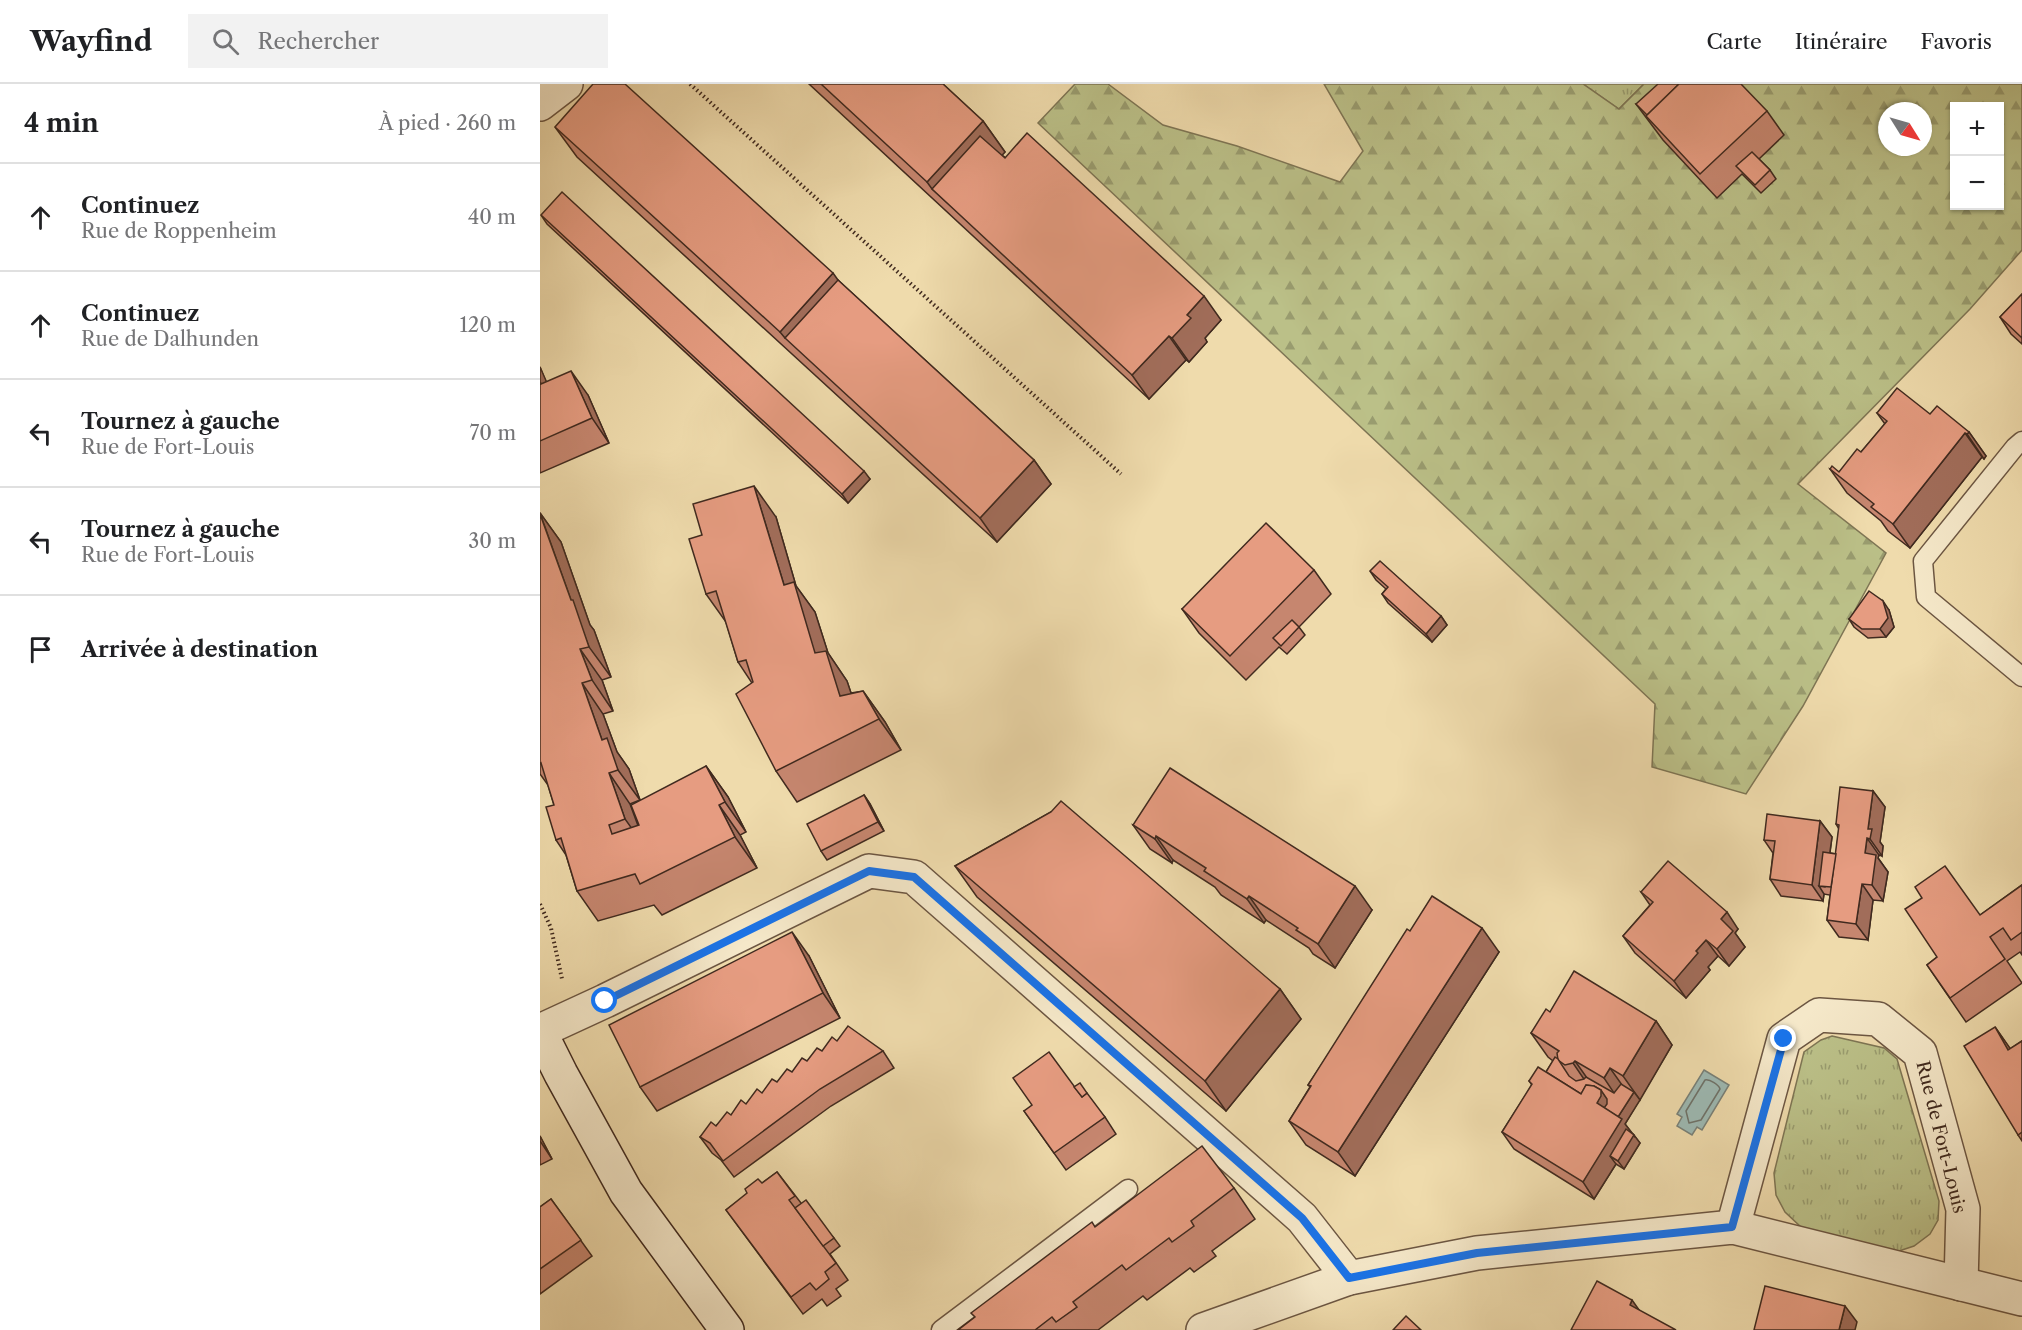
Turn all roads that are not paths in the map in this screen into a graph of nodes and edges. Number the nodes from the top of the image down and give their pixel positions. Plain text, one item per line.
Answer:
1 (566, 84) edge
2 (540, 104) edge
3 (2022, 441) edge
4 (2022, 677) edge
5 (540, 1031) edge
6 (1128, 1189) dead end
7 (1732, 1227) junction
8 (1349, 1278) junction
9 (1961, 1284) junction
10 (2022, 1299) edge
11 (727, 1330) edge
12 (941, 1330) edge
13 (1203, 1330) edge

1 - 2 street
3 - 4 lane
5 - 8 street
5 - 11 street
6 - 12 lane
7 - 8 street
7 - 9 street
7 - 9 street, Rue de Fort-Louis
8 - 13 street
9 - 10 street

